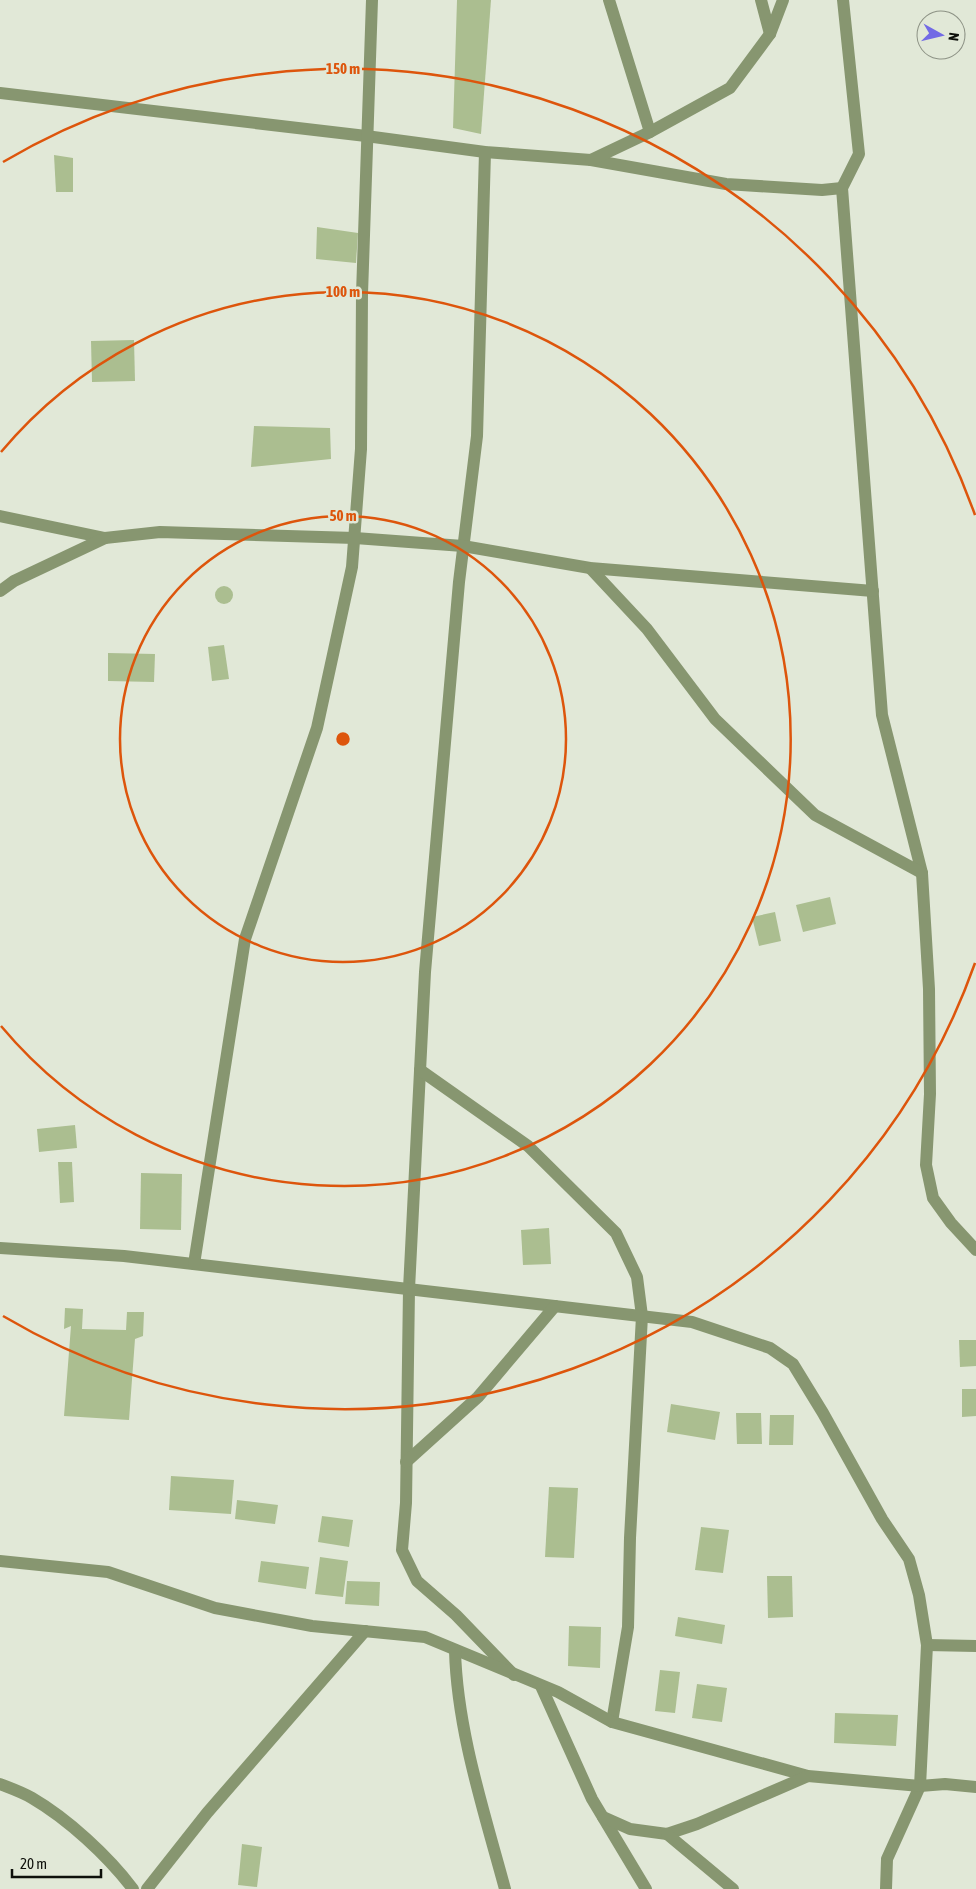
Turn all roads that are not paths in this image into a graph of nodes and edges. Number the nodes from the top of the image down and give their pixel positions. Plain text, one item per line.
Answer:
1 (372, 0) edge
2 (609, 0) edge
3 (760, 0) edge
4 (783, 0) edge
5 (843, 0) edge
6 (770, 34) junction
7 (0, 93) edge
8 (650, 132) junction
9 (366, 136) junction
10 (485, 152) junction
11 (591, 160) junction
12 (842, 188) junction
13 (0, 516) edge
14 (105, 538) junction
15 (355, 538) junction
16 (463, 546) junction
17 (590, 568) junction
18 (872, 591) junction
19 (0, 592) edge
20 (922, 874) junction
21 (420, 1070) junction
22 (0, 1248) edge
23 (976, 1250) edge
24 (194, 1264) junction
25 (409, 1289) junction
26 (555, 1306) junction
27 (642, 1316) junction
28 (406, 1462) junction
29 (0, 1561) edge
30 (365, 1631) junction
31 (927, 1645) junction
32 (976, 1646) edge
33 (455, 1650) junction
34 (514, 1675) junction
35 (541, 1686) junction
36 (612, 1722) junction
37 (808, 1776) junction
38 (0, 1784) edge
39 (920, 1786) junction
40 (976, 1787) edge
41 (603, 1817) junction
42 (667, 1834) junction
43 (133, 1889) edge
44 (147, 1889) edge
45 (505, 1889) edge
46 (646, 1889) edge
47 (733, 1889) edge
48 (886, 1889) edge

1 - 9 street
2 - 8 street
3 - 6 street
4 - 6 street
5 - 12 street
6 - 8 street
7 - 9 street
8 - 11 street
9 - 10 street
9 - 15 street
10 - 11 street
10 - 16 street
11 - 12 street
12 - 18 street
13 - 14 street
14 - 15 street
14 - 19 street
15 - 16 street
15 - 24 street
16 - 17 street
16 - 21 street
17 - 18 street
17 - 20 street
18 - 20 street
20 - 23 street
21 - 25 street
21 - 27 street
22 - 24 street
24 - 25 street
25 - 26 street
25 - 28 street
26 - 27 street
26 - 28 street
27 - 31 street
27 - 36 street
28 - 34 street
29 - 30 street
30 - 33 street
30 - 44 street
31 - 32 street
31 - 39 street
33 - 34 street
33 - 45 street
34 - 35 street
35 - 36 street
35 - 41 street
36 - 37 street
37 - 39 street
37 - 42 street
38 - 43 street
39 - 40 street
39 - 48 street
41 - 42 street
41 - 46 street
42 - 47 street

